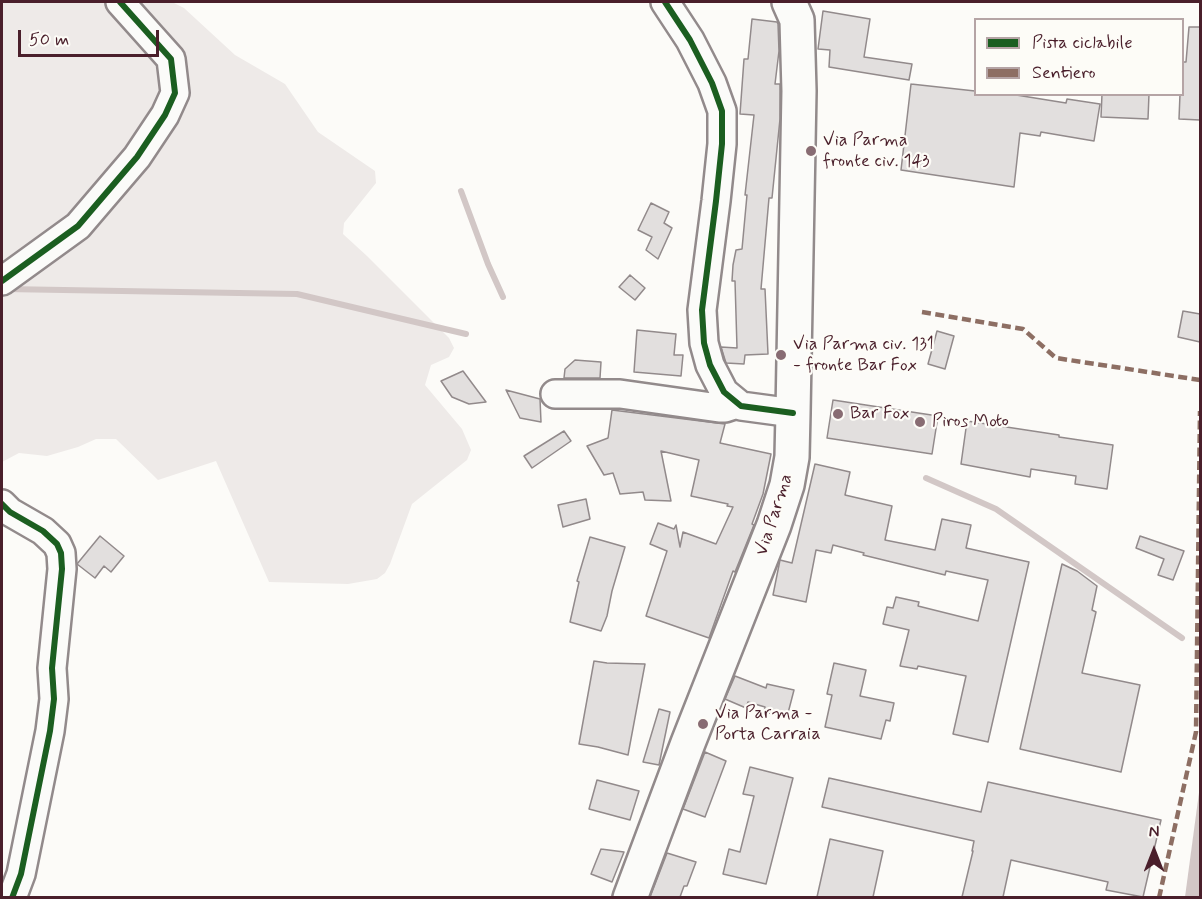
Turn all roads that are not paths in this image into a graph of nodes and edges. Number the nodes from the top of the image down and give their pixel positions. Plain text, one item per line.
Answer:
1 (120, 2) edge
2 (665, 2) edge
3 (789, 2) edge
4 (2, 281) edge
5 (555, 394) dead end
6 (737, 404) junction
7 (793, 413) junction
8 (2, 504) edge
9 (12, 897) edge
10 (630, 897) edge

1 - 4 street
2 - 6 street
3 - 7 main road, Via Parma
5 - 6 street
6 - 7 street
7 - 10 main road, Via Parma
8 - 9 street

